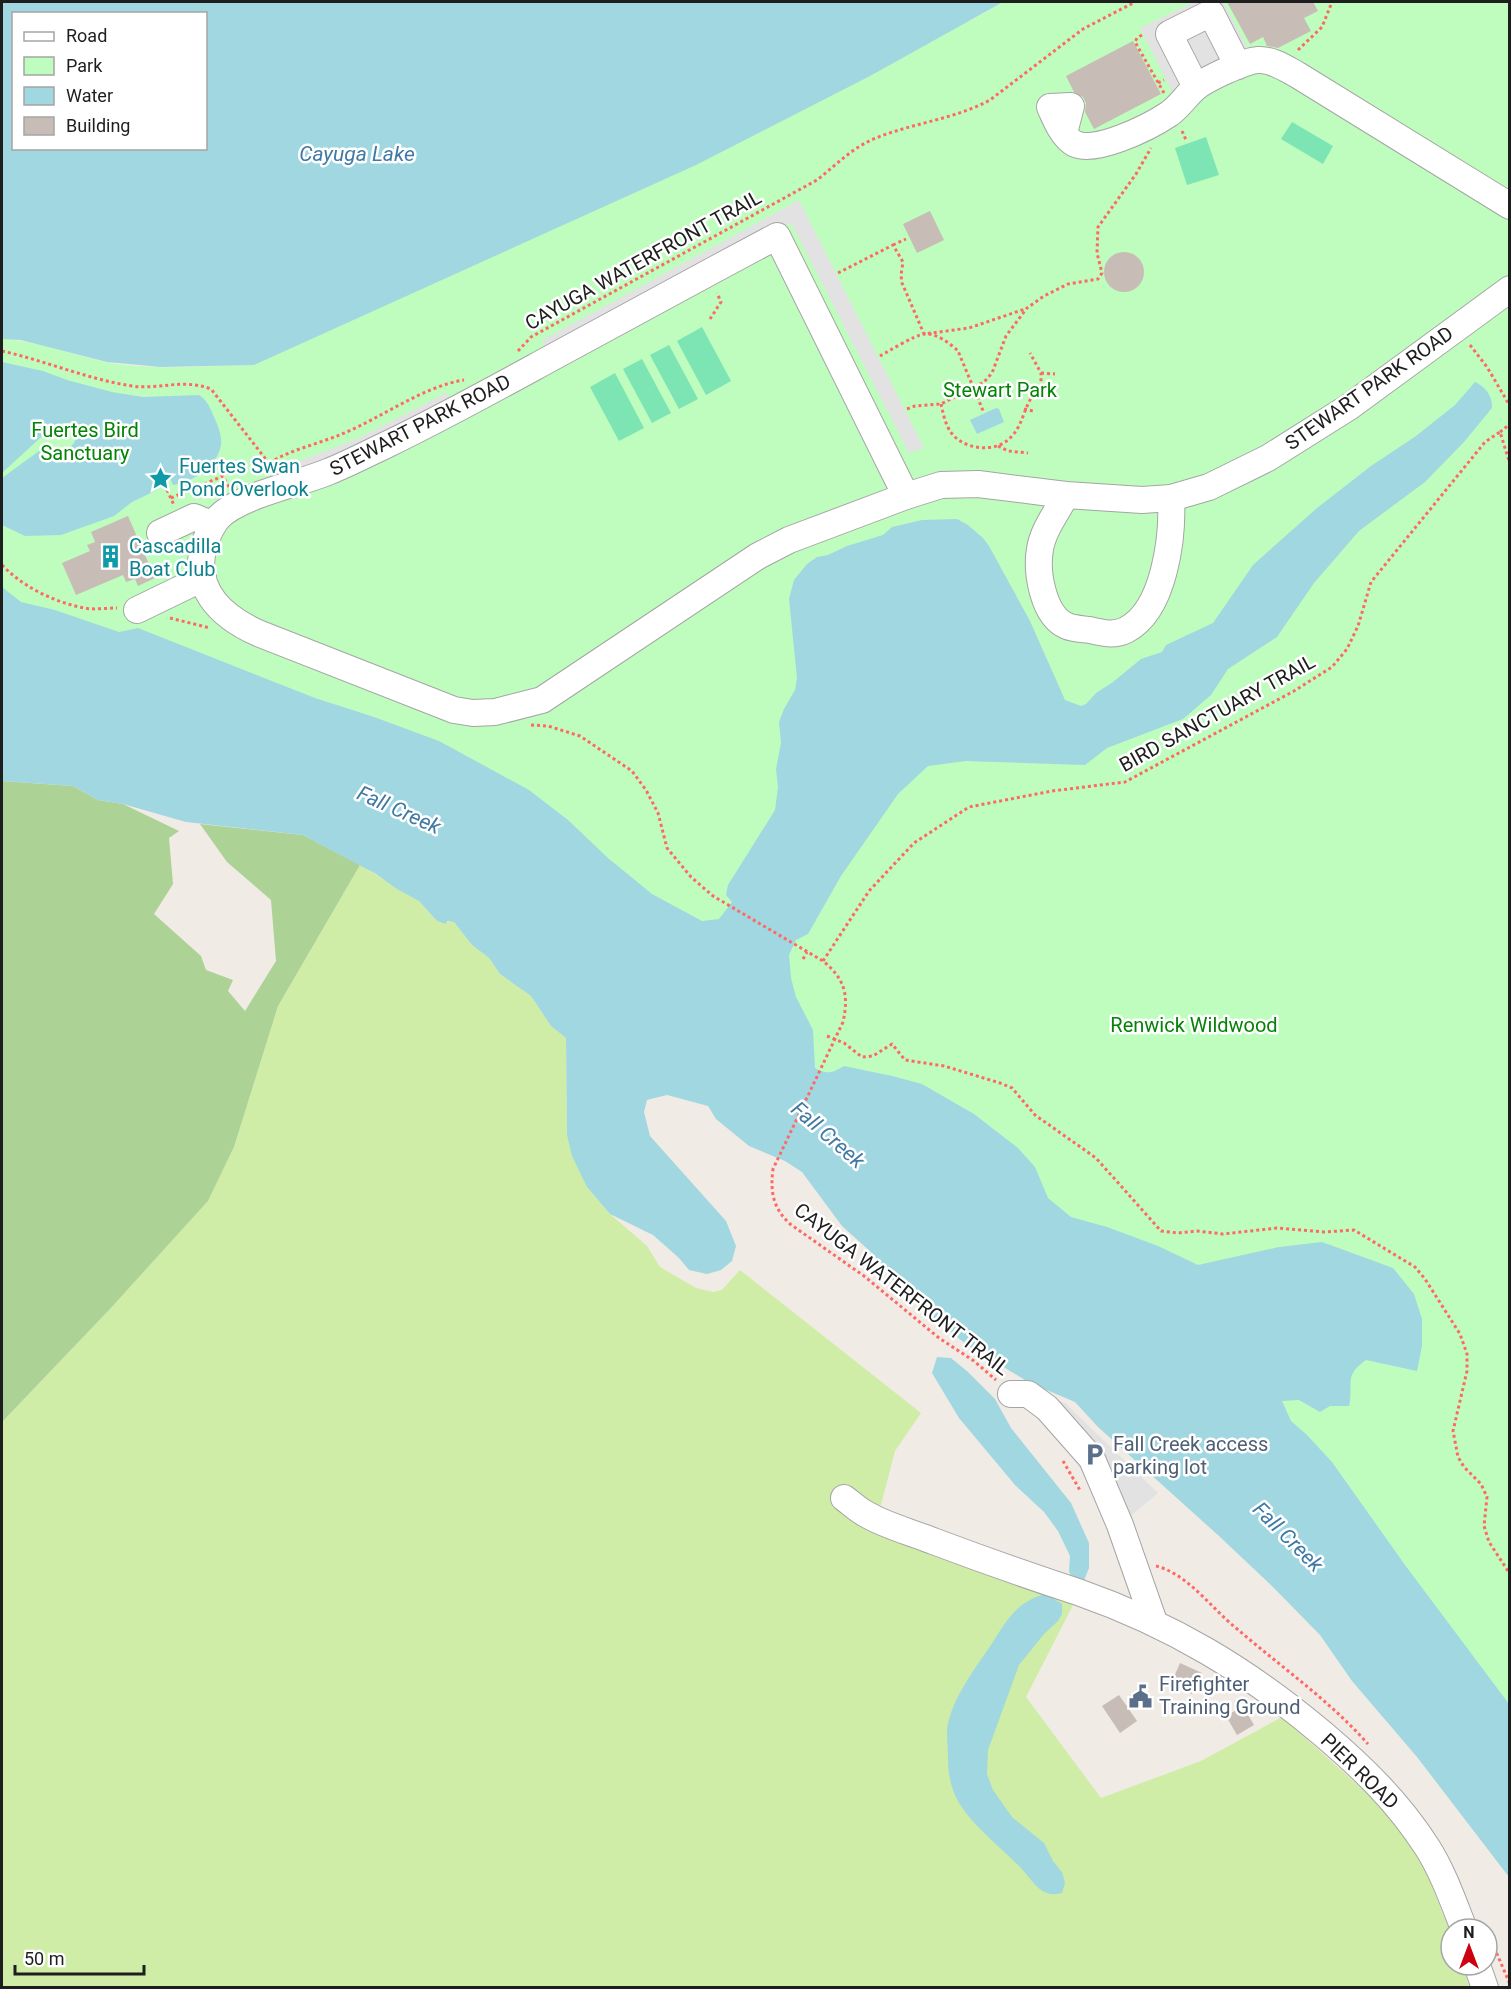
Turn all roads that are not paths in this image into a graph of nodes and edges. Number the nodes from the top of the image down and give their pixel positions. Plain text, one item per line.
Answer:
1 (1238, 66) junction
2 (1196, 87) junction
3 (1064, 133) dead end
4 (1509, 206) edge
5 (1509, 289) edge
6 (1066, 495) junction
7 (906, 496) junction
8 (1171, 498) junction
9 (213, 525) junction
10 (171, 528) road end
11 (203, 578) junction
12 (137, 610) dead end
13 (1011, 1394) road end
14 (844, 1498) dead end
15 (1154, 1622) junction
16 (1459, 1917) edge

1 - 2 street
1 - 2 street
1 - 4 street
2 - 3 street
5 - 8 street, STEWART PARK ROAD
6 - 7 street, STEWART PARK ROAD
6 - 8 street, STEWART PARK ROAD
6 - 8 street
7 - 9 street, STEWART PARK ROAD
7 - 11 street, STEWART PARK ROAD
9 - 10 street
9 - 11 street, STEWART PARK ROAD
11 - 12 street
13 - 15 street
14 - 15 street, PIER ROAD
15 - 16 street, PIER ROAD

